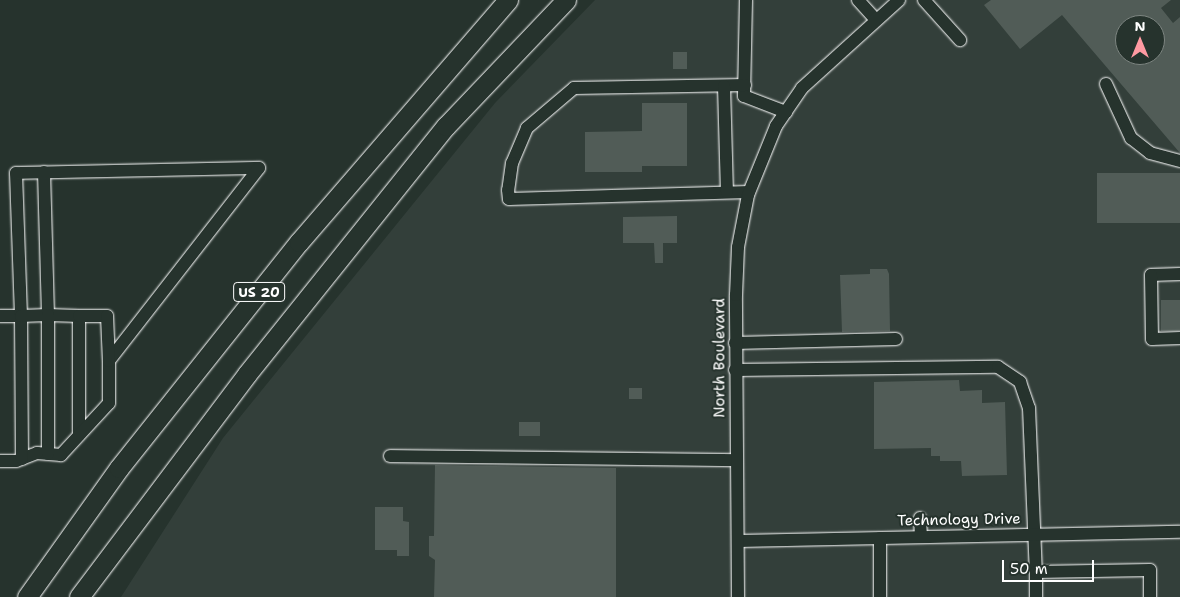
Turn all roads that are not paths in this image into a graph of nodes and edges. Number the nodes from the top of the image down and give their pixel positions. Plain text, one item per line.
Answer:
1 (508, 0) edge
2 (566, 0) edge
3 (746, 0) edge
4 (858, 0) edge
5 (899, 0) edge
6 (924, 0) edge
7 (876, 20) junction
8 (960, 40) dead end
9 (1106, 84) dead end
10 (744, 85) junction
11 (724, 86) junction
12 (786, 112) junction
13 (1180, 161) edge
14 (44, 172) junction
15 (727, 192) junction
16 (749, 192) junction
17 (1180, 274) edge
18 (48, 315) junction
19 (0, 316) edge
20 (21, 316) junction
21 (79, 316) junction
22 (1180, 338) edge
23 (896, 339) dead end
24 (735, 343) junction
25 (109, 361) junction
26 (735, 370) junction
27 (79, 435) junction
28 (48, 454) junction
29 (390, 456) dead end
30 (22, 459) junction
31 (737, 460) junction
32 (0, 461) edge
33 (920, 518) dead end
34 (1180, 532) edge
35 (1034, 535) junction
36 (920, 537) junction
37 (880, 538) junction
38 (739, 541) junction
39 (1036, 572) junction
40 (27, 597) edge
41 (79, 597) edge
42 (738, 597) edge
43 (880, 597) edge
44 (1036, 597) edge
45 (1150, 597) edge

1 - 40 highway, US 20
2 - 41 highway, US 20
3 - 10 street
4 - 7 street
5 - 7 street, North Boulevard
6 - 8 street
7 - 12 street, North Boulevard
9 - 13 street
10 - 11 street
10 - 12 street
11 - 15 street
11 - 15 street
12 - 16 street, North Boulevard
14 - 18 street
14 - 20 street
14 - 25 street
15 - 16 street
16 - 24 street, North Boulevard
17 - 22 street
18 - 20 street
18 - 21 street
18 - 28 street
19 - 20 street
20 - 30 street
21 - 25 street
21 - 27 street
23 - 24 street
24 - 26 street, North Boulevard
25 - 27 street
26 - 31 street, North Boulevard
26 - 35 street
27 - 28 street
28 - 30 street
29 - 31 street
30 - 32 street
31 - 38 street, North Boulevard
33 - 36 street
34 - 35 street, Technology Drive
35 - 36 street, Technology Drive
35 - 39 street
36 - 37 street, Technology Drive
37 - 38 street, Technology Drive
37 - 43 street
38 - 42 street, North Boulevard
39 - 44 street
39 - 45 street

